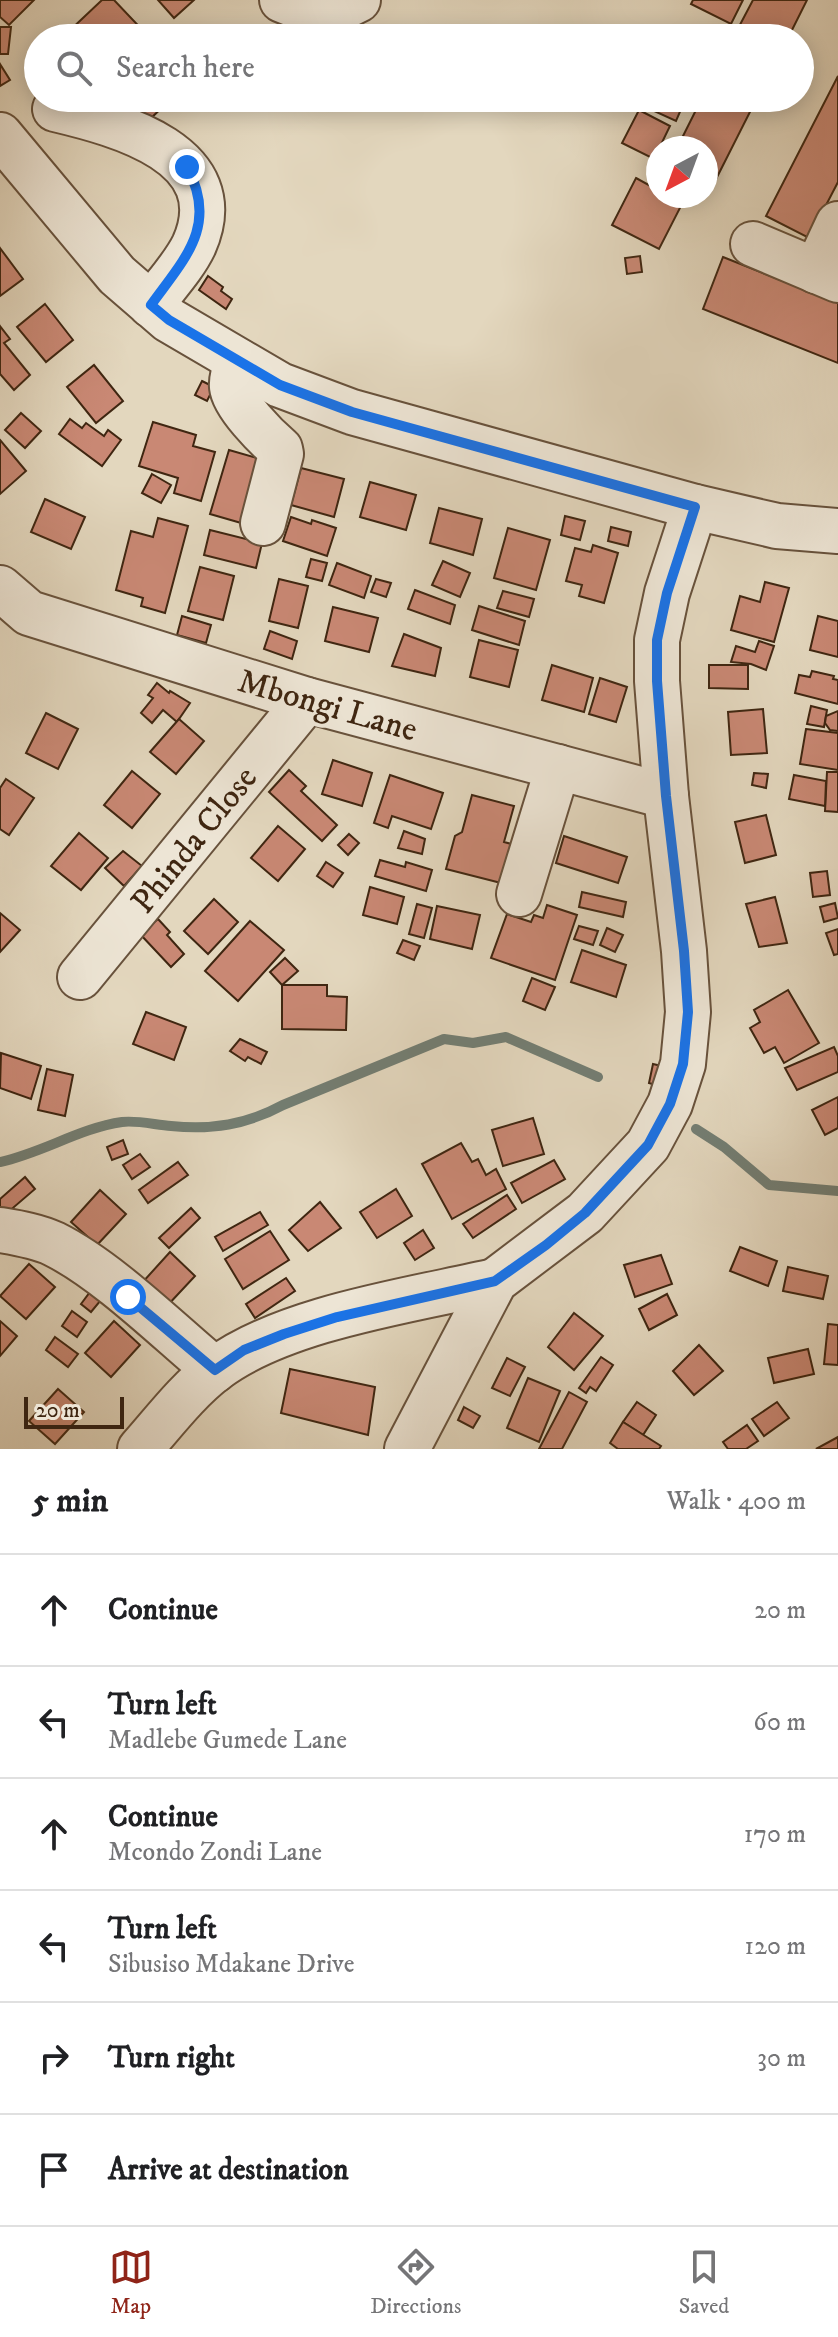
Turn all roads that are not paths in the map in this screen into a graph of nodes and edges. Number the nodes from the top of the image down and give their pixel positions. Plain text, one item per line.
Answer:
1 (282, 0) edge
2 (358, 0) edge
3 (68, 112) edge
4 (0, 135) edge
5 (838, 224) edge
6 (753, 244) dead end
7 (827, 275) edge
8 (151, 305) junction
9 (238, 361) junction
10 (312, 397) junction
11 (695, 507) junction
12 (830, 537) edge
13 (4, 606) edge
14 (307, 700) junction
15 (558, 767) junction
16 (666, 796) junction
17 (519, 894) dead end
18 (80, 977) dead end
19 (0, 1230) edge
20 (495, 1281) junction
21 (215, 1370) junction
22 (140, 1449) edge
23 (407, 1449) edge

1 - 2 street
3 - 8 street
4 - 8 street
5 - 7 street
6 - 7 street
8 - 9 street
9 - 10 street
9 - 10 street
10 - 11 street
11 - 12 street
11 - 16 street
13 - 14 street, Mbongi Lane
14 - 15 street, Mbongi Lane
14 - 18 street, Phinda Close
15 - 16 street, Mbongi Lane
15 - 17 street
16 - 20 street
19 - 21 street
20 - 21 street
20 - 23 street
21 - 22 street

